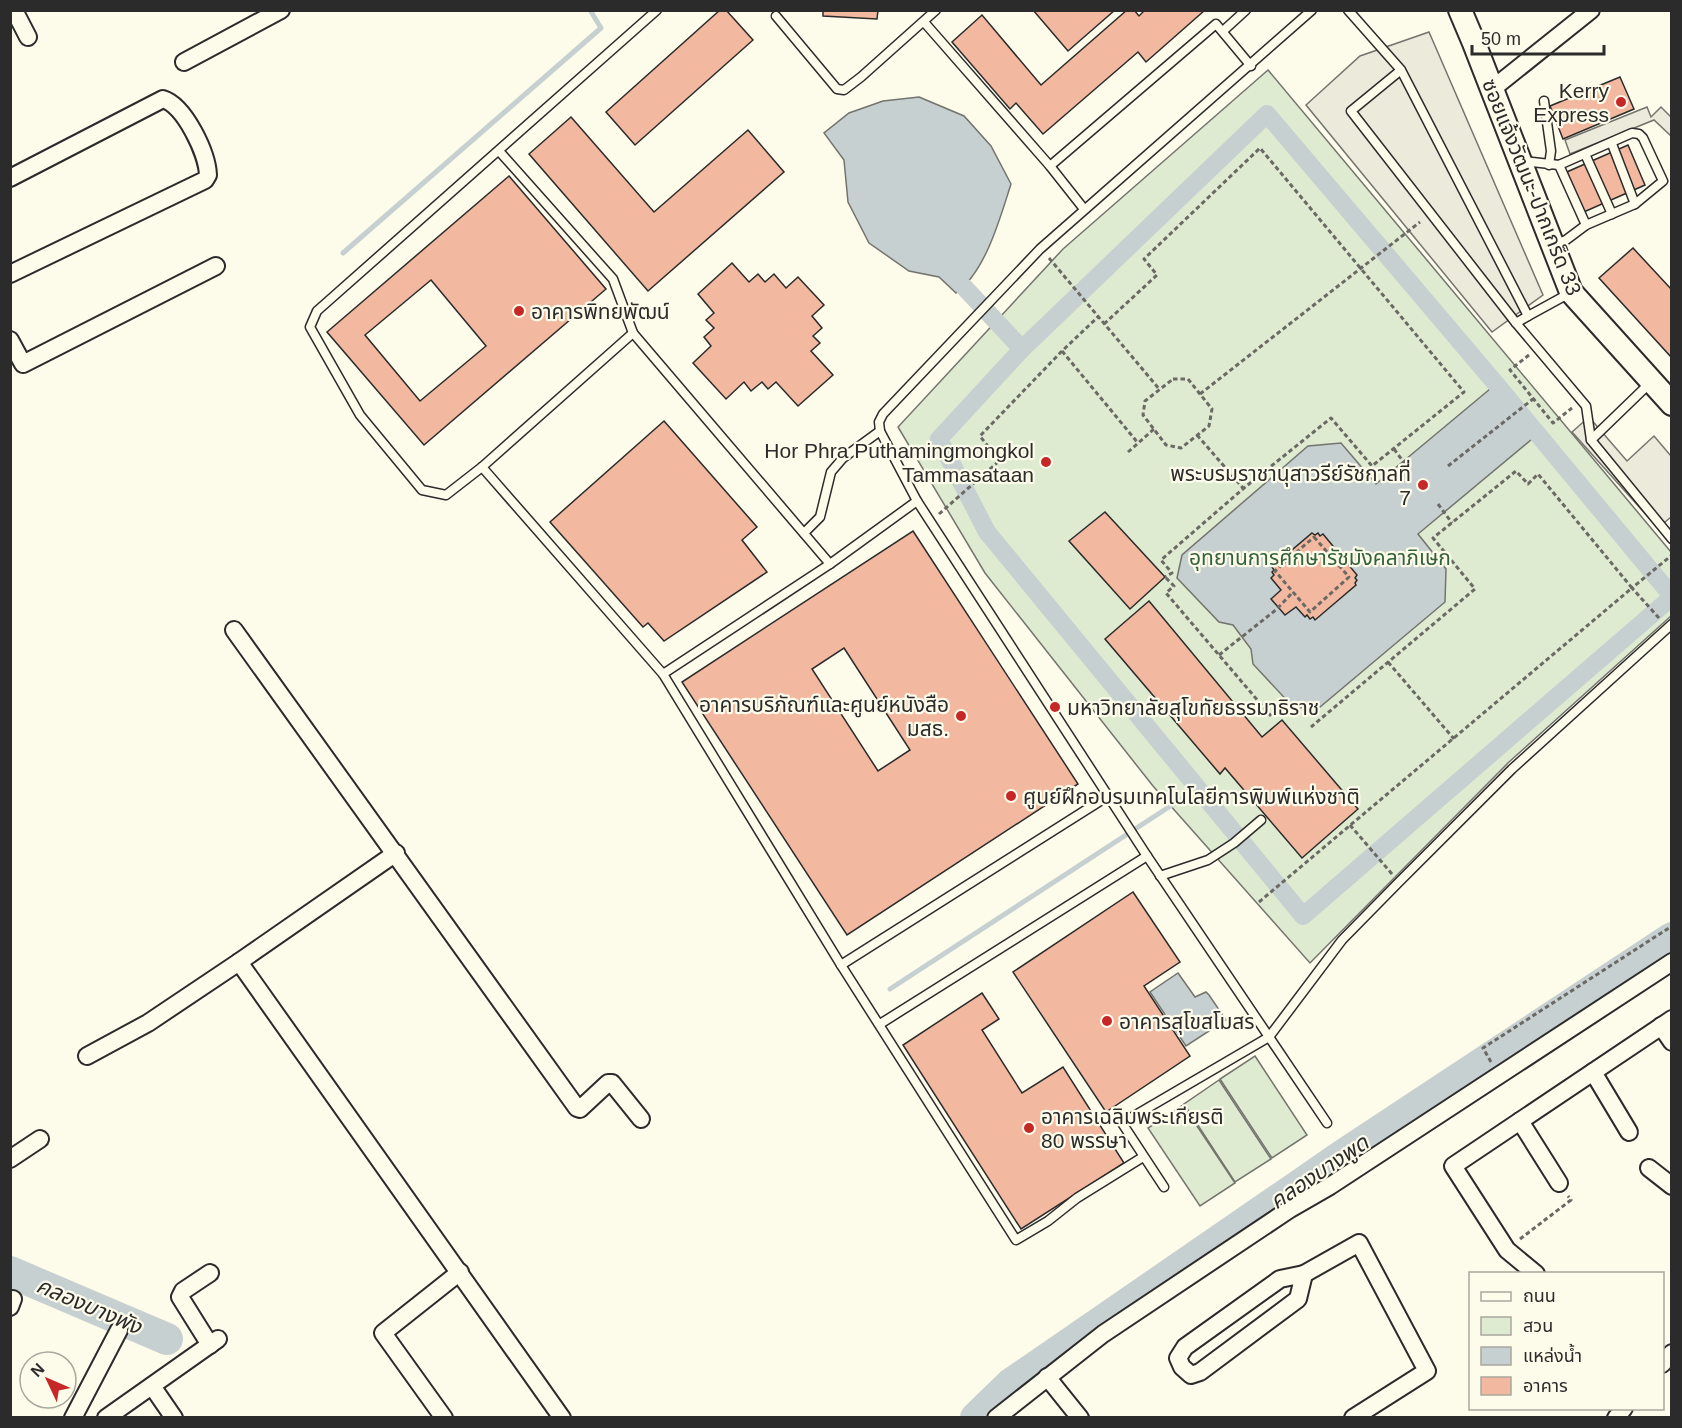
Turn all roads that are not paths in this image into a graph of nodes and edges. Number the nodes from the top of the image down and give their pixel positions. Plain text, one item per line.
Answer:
1 (14, 10) edge
2 (281, 10) edge
3 (657, 10) edge
4 (936, 10) edge
5 (1246, 10) edge
6 (1312, 10) edge
7 (1347, 10) edge
8 (1460, 10) edge
9 (1592, 10) edge
10 (776, 16) dead end
11 (924, 22) junction
12 (1222, 31) junction
13 (28, 37) dead end
14 (184, 62) dead end
15 (1251, 66) junction
16 (1401, 70) junction
17 (1491, 90) junction
18 (1544, 101) dead end
19 (1612, 144) junction
20 (499, 151) junction
21 (1585, 154) junction
22 (1519, 161) junction
23 (1549, 165) junction
24 (1559, 165) junction
25 (1050, 166) junction
26 (10, 178) edge
27 (1635, 204) junction
28 (1084, 209) junction
29 (1612, 214) junction
30 (1586, 225) junction
31 (1552, 245) junction
32 (216, 266) dead end
33 (10, 274) edge
34 (1571, 292) junction
35 (1528, 316) junction
36 (1516, 323) junction
37 (633, 333) junction
38 (10, 340) edge
39 (1651, 381) junction
40 (1671, 404) edge
41 (880, 431) junction
42 (1591, 440) junction
43 (482, 467) junction
44 (917, 501) junction
45 (804, 532) junction
46 (1671, 539) edge
47 (830, 564) junction
48 (1668, 624) edge
49 (234, 630) dead end
50 (663, 674) junction
51 (1108, 796) junction
52 (1261, 820) dead end
53 (396, 853) junction
54 (1146, 856) junction
55 (1160, 876) junction
56 (1671, 962) edge
57 (239, 963) junction
58 (841, 965) junction
59 (1666, 1023) edge
60 (880, 1024) junction
61 (1269, 1037) junction
62 (1671, 1042) edge
63 (87, 1056) dead end
64 (1593, 1072) junction
65 (641, 1119) dead end
66 (1520, 1121) junction
67 (1327, 1123) dead end
68 (1629, 1132) dead end
69 (40, 1139) dead end
70 (1143, 1157) junction
71 (10, 1159) edge
72 (1649, 1168) dead end
73 (1559, 1183) road end
74 (1671, 1186) edge
75 (1164, 1187) dead end
76 (460, 1272) junction
77 (1534, 1272) edge
78 (210, 1273) dead end
79 (1304, 1274) junction
80 (118, 1330) dead end
81 (1047, 1377) junction
82 (152, 1386) junction
83 (73, 1418) edge
84 (106, 1418) edge
85 (174, 1418) edge
86 (444, 1418) edge
87 (561, 1418) edge
88 (996, 1418) edge
89 (1080, 1418) edge
90 (1353, 1418) edge

1 - 13 street
2 - 14 street
3 - 20 lane
4 - 11 lane
5 - 12 lane
6 - 15 lane
7 - 16 lane
8 - 17 street, ซอยแจ้งวัฒนะ-ปากเกร็ด 33
9 - 17 street
10 - 11 lane
11 - 25 lane
12 - 15 lane
12 - 25 lane
15 - 28 lane
16 - 35 lane
16 - 36 lane
17 - 22 street, ซอยแจ้งวัฒนะ-ปากเกร็ด 33
18 - 23 lane
19 - 21 lane
19 - 27 lane
19 - 27 lane
20 - 37 lane
20 - 43 lane
21 - 24 lane
21 - 29 lane
22 - 23 lane
22 - 31 street, ซอยแจ้งวัฒนะ-ปากเกร็ด 33
23 - 24 lane
24 - 30 lane
25 - 28 lane
26 - 33 street
27 - 29 lane
28 - 41 lane
29 - 30 lane
30 - 31 lane
31 - 34 street, ซอยแจ้งวัฒนะ-ปากเกร็ด 33
32 - 38 street
34 - 35 lane
34 - 39 street, ซอยแจ้งวัฒนะ-ปากเกร็ด 33
35 - 36 lane
36 - 42 lane
37 - 43 lane
37 - 45 lane
39 - 40 street, ซอยแจ้งวัฒนะ-ปากเกร็ด 33
39 - 42 lane
41 - 44 lane
41 - 45 lane
42 - 46 lane
43 - 50 lane
44 - 47 lane
44 - 51 lane
45 - 47 lane
47 - 50 lane
48 - 61 lane
49 - 53 street
50 - 58 lane
51 - 54 lane
51 - 58 lane
52 - 55 lane
53 - 57 street
53 - 65 street
54 - 55 lane
54 - 60 lane
55 - 61 lane
56 - 81 street
57 - 63 street
57 - 76 street
58 - 60 lane
59 - 62 street
59 - 64 street
60 - 70 lane
61 - 67 lane
61 - 70 lane
64 - 66 street
64 - 68 street
66 - 73 street
66 - 77 street
69 - 71 street
70 - 75 lane
72 - 74 street
76 - 86 street
76 - 87 street
78 - 82 street
79 - 79 street
79 - 90 street
80 - 83 street
81 - 88 street
81 - 89 street
82 - 84 street
82 - 85 street

